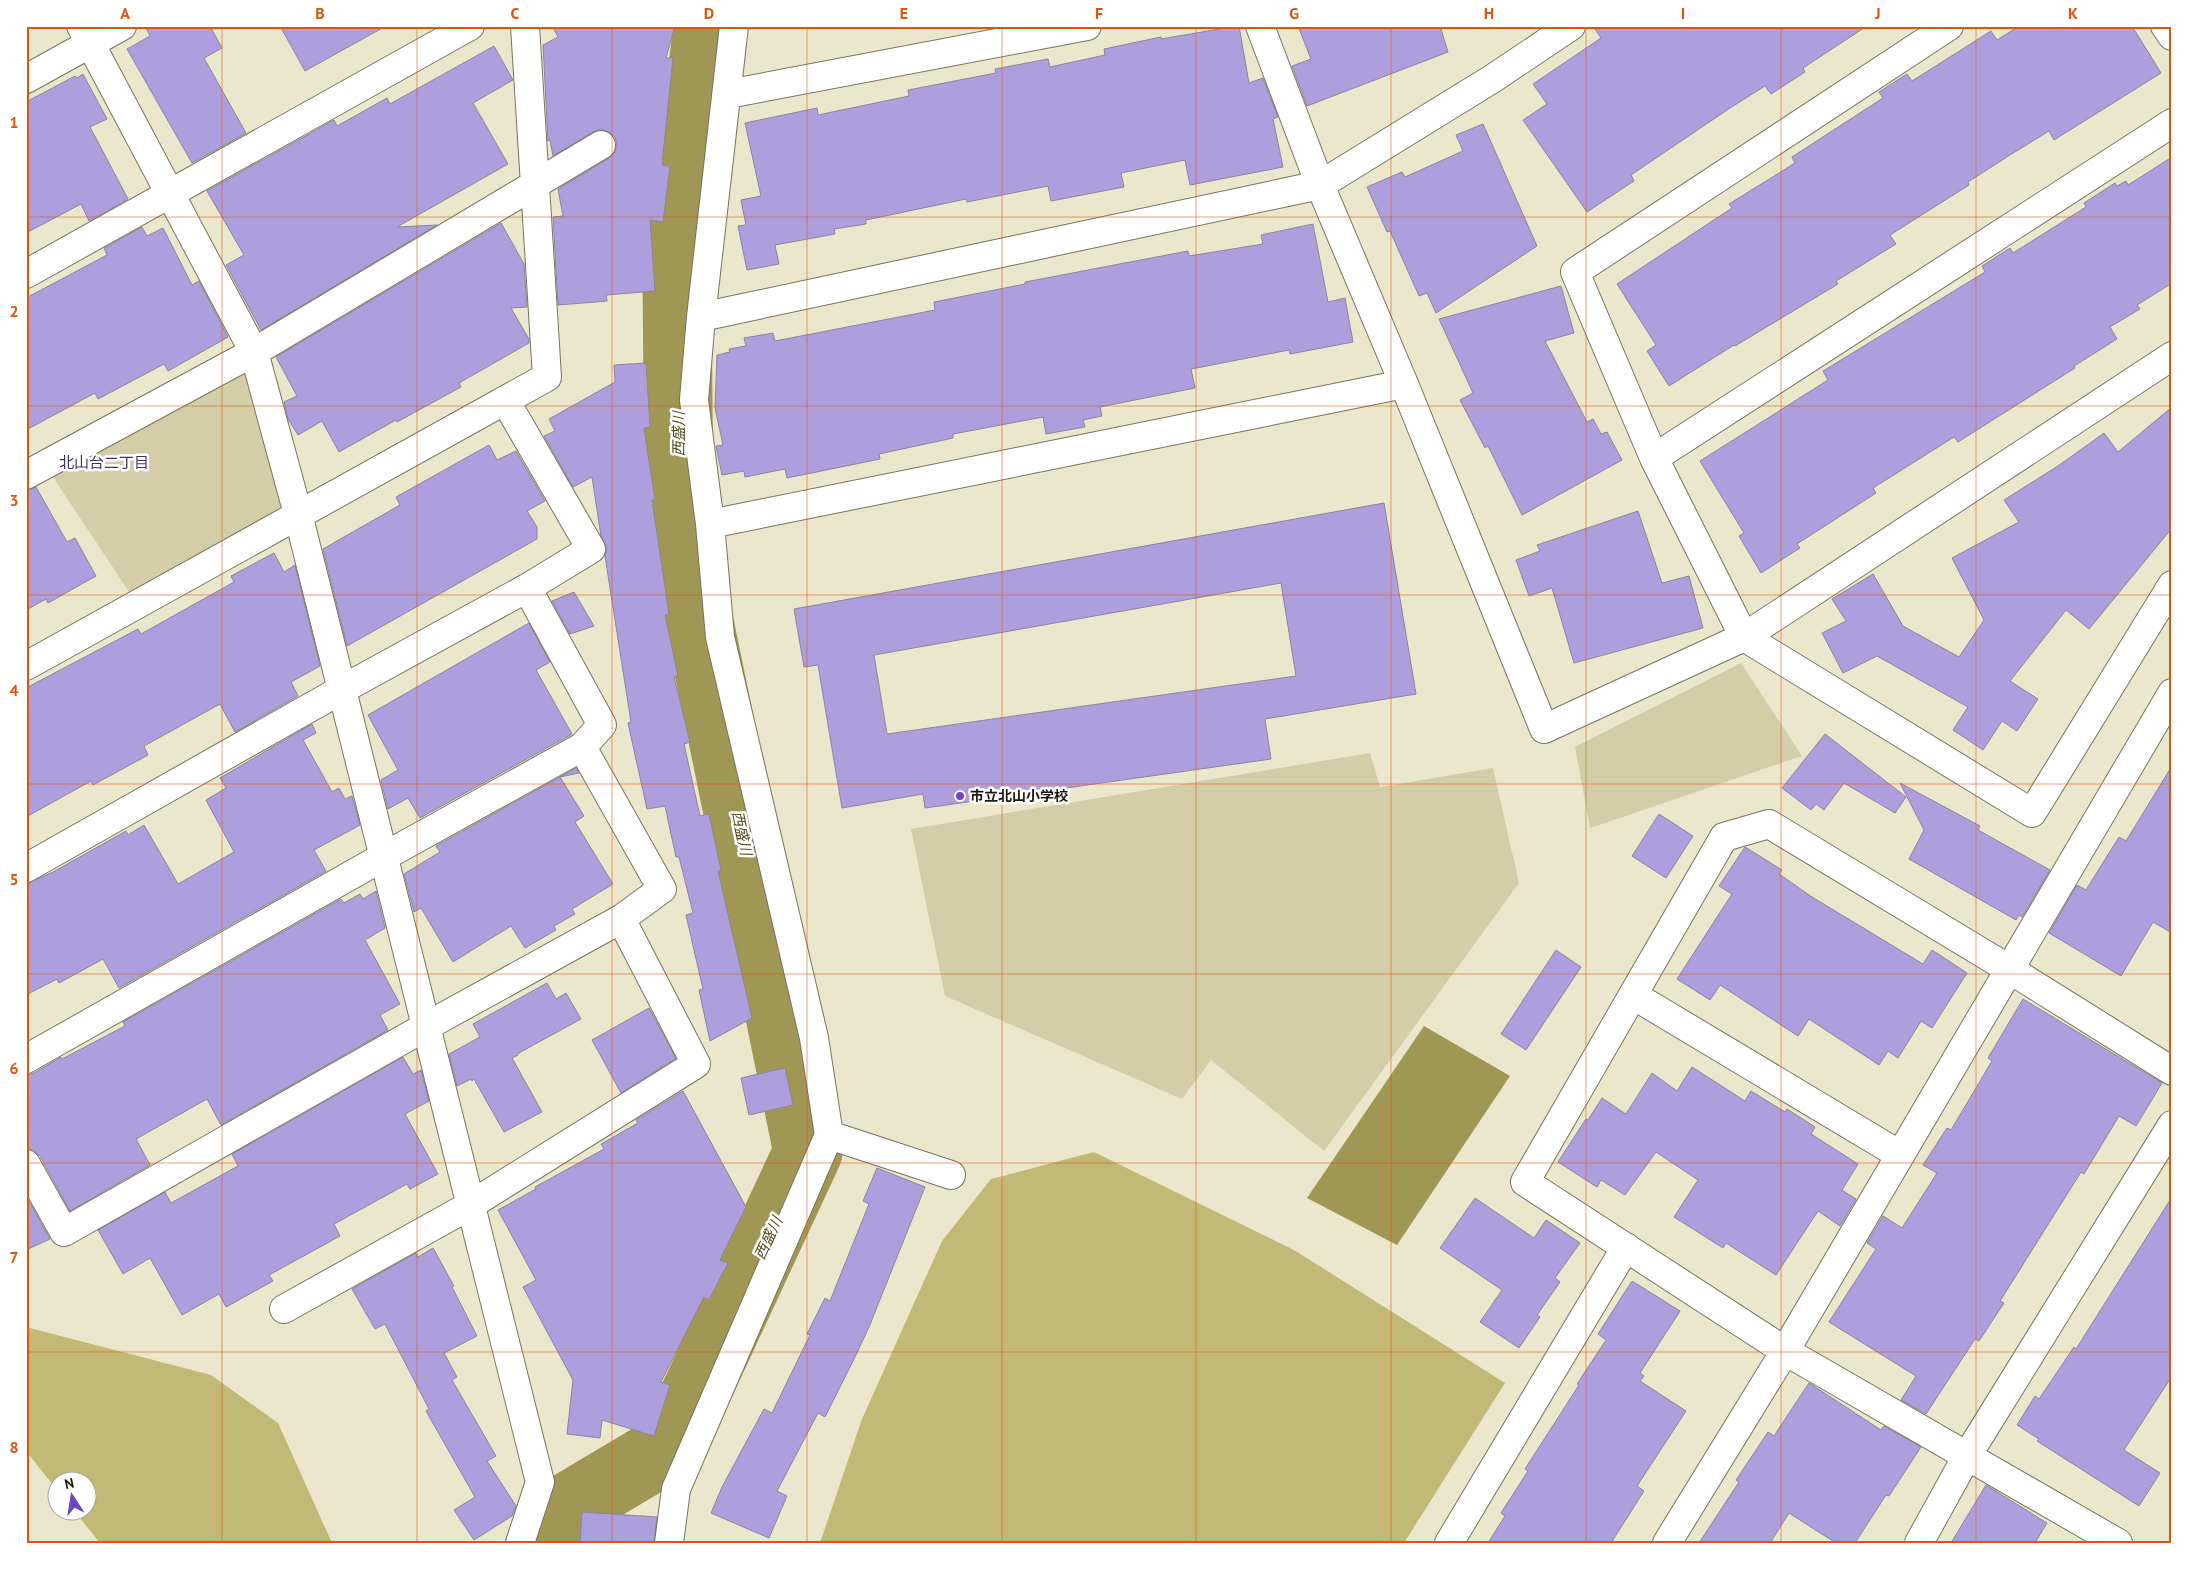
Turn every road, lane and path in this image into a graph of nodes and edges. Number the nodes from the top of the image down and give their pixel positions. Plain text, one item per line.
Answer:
1 (122, 26) edge
2 (470, 26) edge
3 (525, 26) edge
4 (734, 26) edge
5 (1087, 26) edge
6 (1260, 26) edge
7 (1572, 26) edge
8 (1949, 26) edge
9 (2164, 26) edge
10 (86, 35) edge
11 (2172, 36) edge
12 (26, 79) edge
13 (728, 94) junction
14 (2172, 123) edge
15 (601, 145) dead end
16 (1320, 184) junction
17 (535, 186) junction
18 (171, 195) junction
19 (26, 274) edge
20 (701, 317) junction
21 (254, 352) junction
22 (2172, 356) edge
23 (1404, 384) junction
24 (505, 400) junction
25 (1654, 458) junction
26 (26, 475) edge
27 (298, 514) junction
28 (710, 524) junction
29 (2172, 586) edge
30 (527, 588) junction
31 (1744, 637) junction
32 (26, 666) edge
33 (342, 690) junction
34 (2172, 693) edge
35 (582, 747) junction
36 (383, 857) junction
37 (26, 868) edge
38 (621, 919) junction
39 (2009, 969) junction
40 (1633, 995) junction
41 (425, 1027) junction
42 (26, 1059) edge
43 (2172, 1071) edge
44 (2172, 1125) edge
45 (830, 1135) junction
46 (1900, 1156) junction
47 (26, 1164) edge
48 (951, 1175) dead end
49 (469, 1206) junction
50 (1626, 1247) junction
51 (284, 1309) dead end
52 (1785, 1350) junction
53 (1967, 1456) junction
54 (520, 1543) edge
55 (669, 1543) edge
56 (1449, 1543) edge
57 (1667, 1543) edge
58 (1919, 1543) edge
59 (2118, 1543) edge

1 - 10 street
2 - 18 street
3 - 17 street
4 - 13 street
5 - 13 street
6 - 16 street
7 - 16 street
8 - 25 street
9 - 11 street
10 - 12 street
10 - 18 street
13 - 20 street
14 - 25 street
15 - 17 street
16 - 20 street
16 - 23 street
17 - 21 street
17 - 24 street
18 - 19 street
18 - 21 street
20 - 28 street
21 - 26 street
21 - 27 street
22 - 31 street
23 - 28 street
23 - 31 street
24 - 27 street
24 - 30 street
25 - 31 street
27 - 32 street
27 - 33 street
28 - 45 street
29 - 31 street
30 - 33 street
30 - 35 street
33 - 36 street
33 - 37 street
34 - 39 street
35 - 36 street
35 - 38 street
36 - 41 street
36 - 42 street
38 - 41 street
38 - 49 street
39 - 40 street
39 - 43 street
39 - 46 street
40 - 46 street
40 - 50 street
41 - 47 street
41 - 49 street
44 - 53 street
45 - 48 street
45 - 55 street
46 - 52 street
49 - 51 street
49 - 54 street
50 - 52 street
50 - 56 street
52 - 53 street
52 - 57 street
53 - 58 street
53 - 59 street

